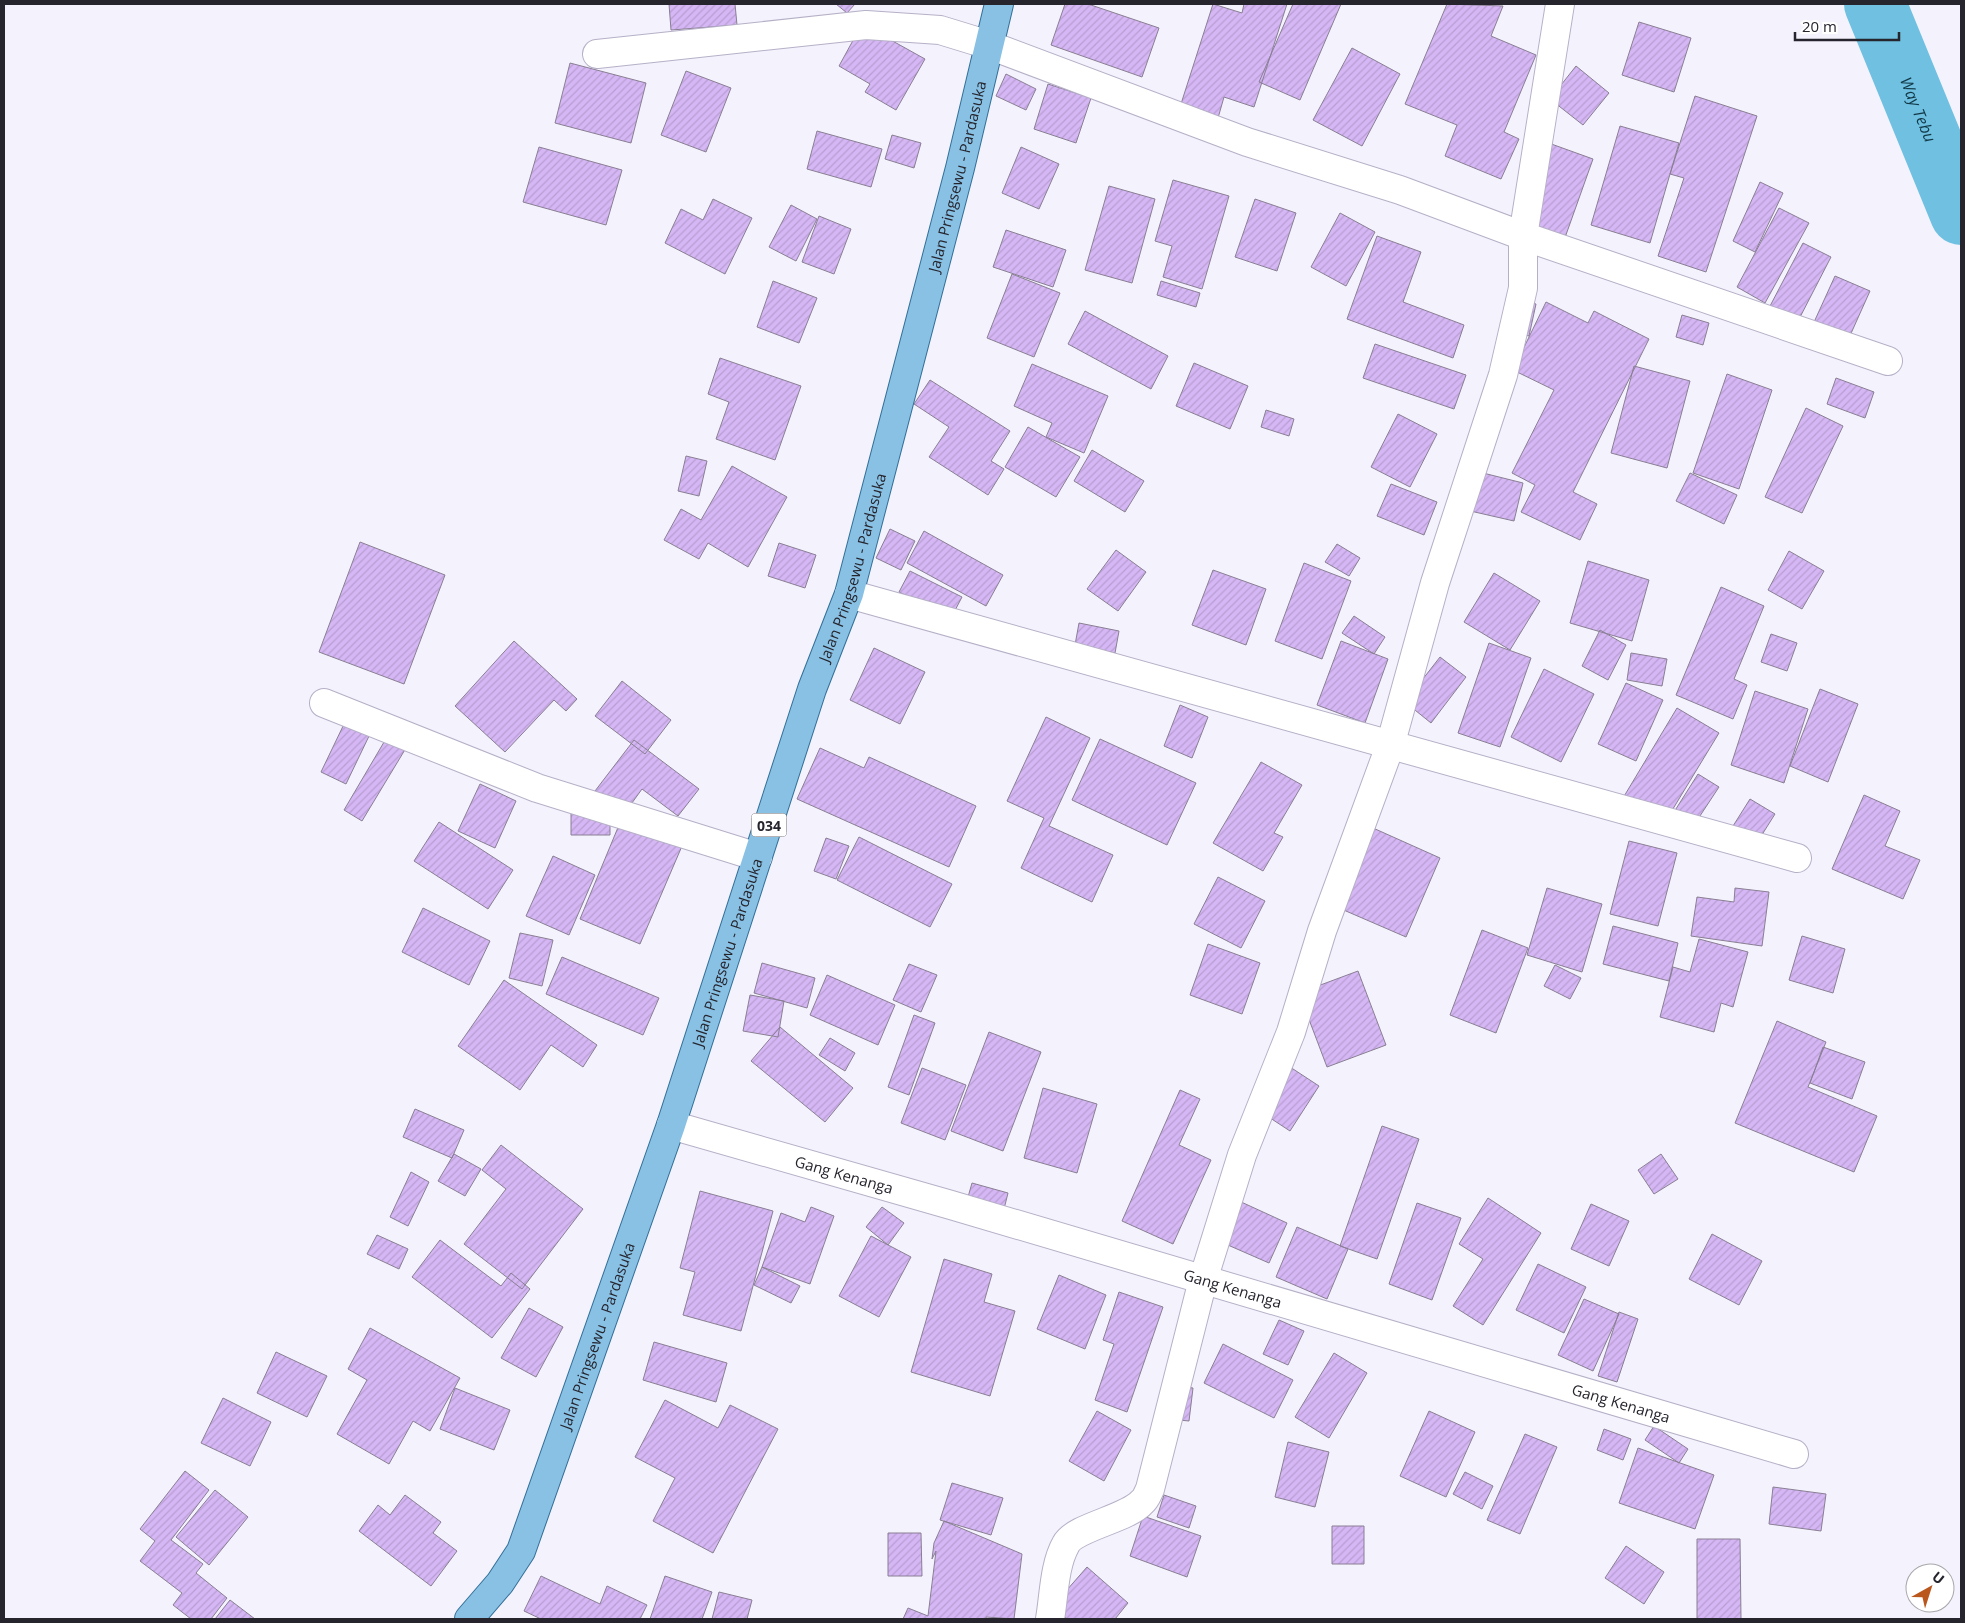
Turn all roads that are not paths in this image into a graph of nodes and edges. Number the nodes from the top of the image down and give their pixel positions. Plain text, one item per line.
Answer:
1 (999, 4) edge
2 (1560, 4) edge
3 (989, 45) junction
4 (597, 54) dead end
5 (1523, 236) junction
6 (1888, 361) dead end
7 (849, 594) junction
8 (324, 703) dead end
9 (1390, 746) junction
10 (758, 857) junction
11 (1796, 858) dead end
12 (671, 1125) junction
13 (1203, 1280) junction
14 (1794, 1454) dead end
15 (469, 1619) edge
16 (1050, 1619) edge

1 - 3 main road, Jalan Pringsewu - Pardasuka / 034
2 - 5 street
3 - 4 street
3 - 5 street
3 - 7 main road, Jalan Pringsewu - Pardasuka / 034
5 - 6 street
5 - 9 street
7 - 9 street
7 - 10 main road, Jalan Pringsewu - Pardasuka / 034
8 - 10 street
9 - 11 street
9 - 13 street
10 - 12 main road, Jalan Pringsewu - Pardasuka / 034
12 - 13 street, Gang Kenanga
12 - 15 main road, Jalan Pringsewu - Pardasuka / 034
13 - 14 street, Gang Kenanga
13 - 16 street

